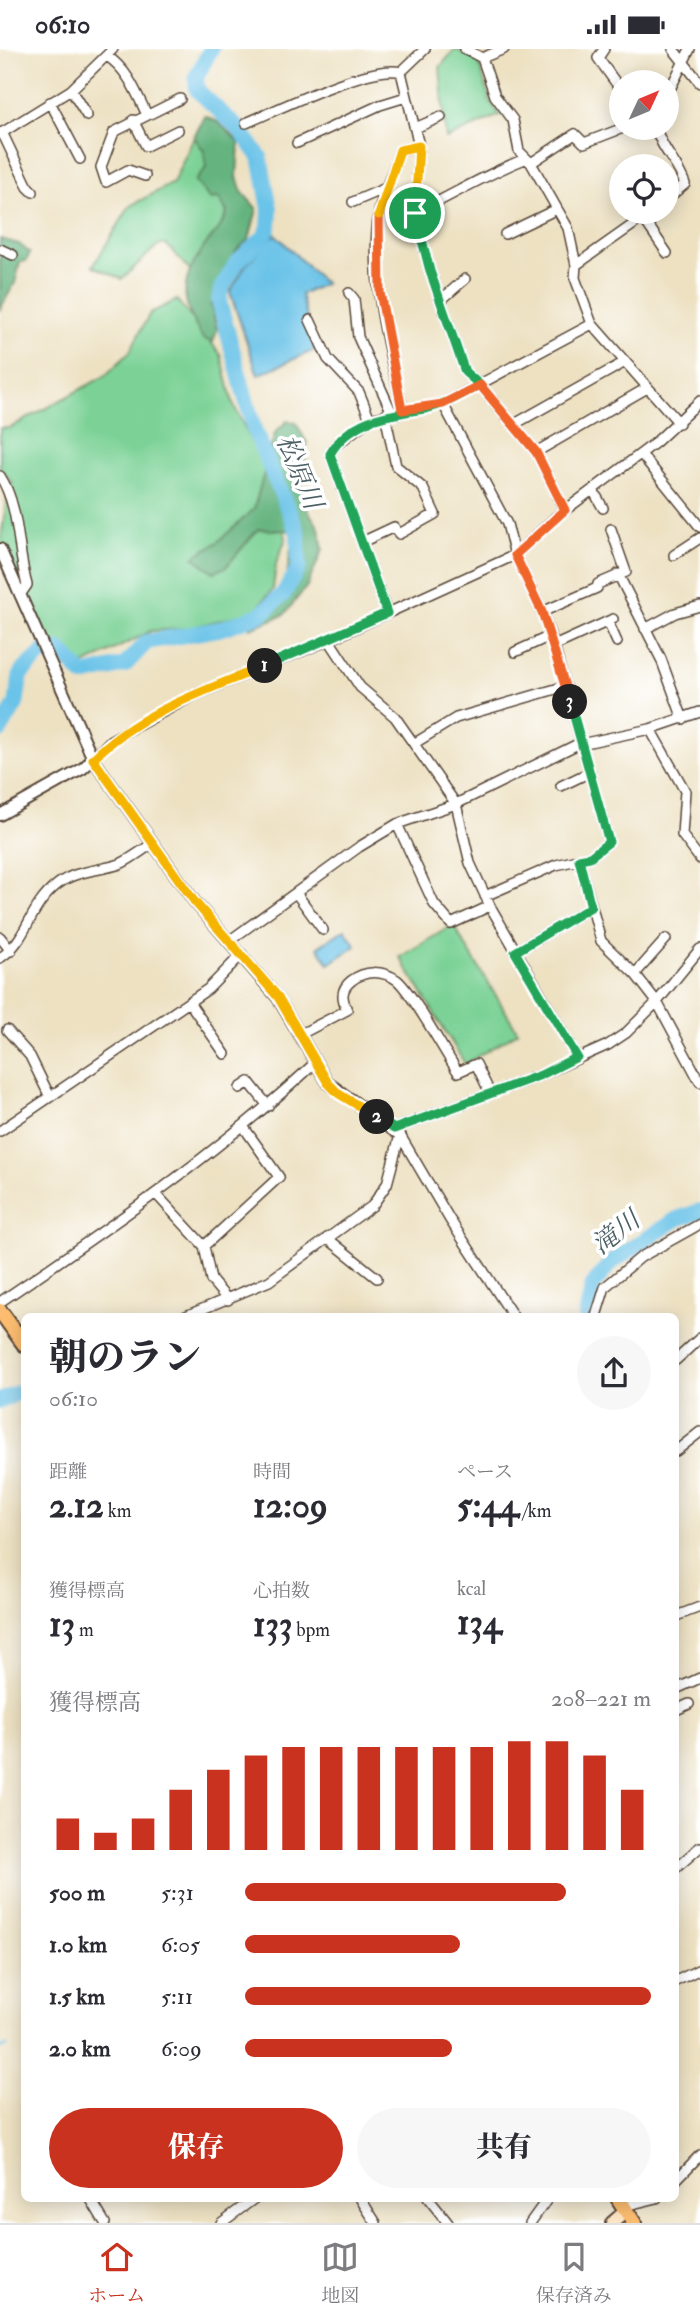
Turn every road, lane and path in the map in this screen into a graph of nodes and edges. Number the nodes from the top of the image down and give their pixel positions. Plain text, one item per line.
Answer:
1 (425, 49) edge
2 (465, 49) edge
3 (504, 49) edge
4 (604, 49) edge
5 (673, 49) edge
6 (690, 49) edge
7 (110, 53) edge
8 (482, 58) junction
9 (683, 61) junction
10 (679, 70) edge
11 (401, 72) junction
12 (609, 73) edge
13 (700, 83) edge
14 (72, 90) junction
15 (406, 97) junction
16 (180, 99) dead end
17 (50, 102) junction
18 (87, 115) dead end
19 (147, 115) junction
20 (441, 117) dead end
21 (133, 120) junction
22 (246, 123) dead end
23 (415, 128) junction
24 (178, 130) dead end
25 (1, 133) edge
26 (609, 133) edge
27 (297, 143) dead end
28 (419, 146) junction
29 (80, 159) dead end
30 (528, 161) junction
31 (679, 170) edge
32 (145, 176) dead end
33 (386, 188) junction
34 (679, 189) edge
35 (33, 192) dead end
36 (353, 202) dead end
37 (557, 209) junction
38 (415, 213) junction
39 (634, 224) edge
40 (652, 224) edge
41 (505, 234) dead end
42 (0, 249) edge
43 (667, 253) dead end
44 (13, 255) dead end
45 (576, 265) junction
46 (465, 279) dead end
47 (349, 293) dead end
48 (440, 301) junction
49 (310, 320) dead end
50 (592, 324) junction
51 (625, 362) junction
52 (480, 385) junction
53 (647, 388) junction
54 (700, 401) edge
55 (443, 404) junction
56 (402, 410) junction
57 (389, 413) junction
58 (370, 419) junction
59 (679, 423) junction
60 (513, 425) junction
61 (536, 452) junction
62 (641, 453) junction
63 (0, 476) edge
64 (593, 490) junction
65 (603, 507) dead end
66 (565, 510) junction
67 (700, 527) edge
68 (611, 529) dead end
69 (700, 538) edge
70 (362, 542) junction
71 (0, 549) edge
72 (515, 555) junction
73 (674, 555) dead end
74 (3, 564) edge
75 (618, 574) junction
76 (20, 595) junction
77 (700, 606) edge
78 (542, 612) junction
79 (387, 613) junction
80 (645, 629) junction
81 (550, 636) junction
82 (329, 640) junction
83 (617, 642) dead end
84 (554, 646) junction
85 (515, 652) dead end
86 (566, 686) junction
87 (700, 712) edge
88 (682, 719) junction
89 (650, 729) junction
90 (415, 744) junction
91 (583, 746) junction
92 (93, 759) junction
93 (590, 772) junction
94 (562, 786) dead end
95 (456, 804) junction
96 (0, 815) edge
97 (397, 824) junction
98 (152, 844) junction
99 (579, 859) junction
100 (700, 859) edge
101 (296, 893) junction
102 (485, 896) junction
103 (490, 906) junction
104 (591, 907) junction
105 (323, 930) dead end
106 (0, 937) edge
107 (666, 939) dead end
108 (229, 941) junction
109 (700, 949) edge
110 (11, 951) junction
111 (515, 952) junction
112 (242, 954) junction
113 (0, 958) edge
114 (635, 974) junction
115 (190, 1002) junction
116 (657, 1002) junction
117 (8, 1030) dead end
118 (299, 1035) junction
119 (225, 1054) dead end
120 (577, 1057) junction
121 (314, 1063) junction
122 (700, 1082) edge
123 (240, 1088) dead end
124 (490, 1093) junction
125 (50, 1097) junction
126 (268, 1106) junction
127 (243, 1126) junction
128 (0, 1131) edge
129 (397, 1132) junction
130 (156, 1194) junction
131 (700, 1224) edge
132 (327, 1238) junction
133 (204, 1246) junction
134 (377, 1278) dead end
135 (228, 1300) junction
136 (0, 1302) edge
137 (0, 1311) edge
138 (194, 1313) edge
139 (511, 1313) edge
140 (597, 1313) edge
141 (700, 1338) edge
142 (21, 1340) edge
143 (679, 1357) edge
144 (700, 1432) edge
145 (679, 1449) edge
146 (700, 1607) edge
147 (679, 1615) edge
148 (700, 1678) edge
149 (679, 1688) edge
150 (690, 1704) dead end
151 (679, 1709) edge
152 (700, 1847) edge
153 (679, 1865) edge
154 (700, 1969) edge
155 (679, 1980) edge
156 (700, 2155) edge
157 (679, 2177) edge
158 (92, 2202) edge
159 (250, 2202) edge
160 (363, 2202) edge
161 (431, 2202) edge
162 (545, 2202) edge
163 (646, 2202) edge
164 (625, 2210) edge
165 (104, 2223) edge
166 (221, 2223) edge
167 (376, 2223) edge
168 (448, 2223) edge
169 (530, 2223) edge
170 (612, 2223) edge

1 - 11 street
2 - 8 street
3 - 8 street
4 - 12 street
5 - 9 street
6 - 9 street
7 - 14 street
7 - 19 street
8 - 30 street
9 - 10 street
9 - 13 street
11 - 15 street
11 - 22 street
14 - 17 street
14 - 18 street
15 - 23 street
15 - 27 street
16 - 19 street
17 - 25 street
17 - 29 street
19 - 21 street
20 - 23 street
21 - 24 street
21 - 32 street
23 - 28 street
25 - 35 street
26 - 30 street
28 - 33 street
28 - 38 street
30 - 37 street
30 - 38 street
31 - 34 street
33 - 36 street
33 - 56 street
37 - 41 street
37 - 45 street
38 - 48 street
39 - 45 street
40 - 43 street
42 - 44 street
45 - 50 street
46 - 48 street
47 - 57 street
48 - 52 street
49 - 58 street
50 - 51 street
50 - 52 street
51 - 53 street
51 - 60 street
52 - 55 street
52 - 60 street
53 - 59 street
53 - 61 street
54 - 59 street
55 - 56 street
55 - 72 street
56 - 57 street
57 - 58 street
57 - 70 street
58 - 70 street
59 - 62 street
60 - 61 street
61 - 66 street
62 - 64 street
62 - 67 street
63 - 76 street
64 - 65 street
64 - 66 street
66 - 72 street
68 - 75 street
69 - 73 street
70 - 79 street
71 - 74 street
72 - 78 street
72 - 79 street
74 - 76 street
75 - 78 street
75 - 80 street
76 - 92 street
77 - 80 street
78 - 81 street
79 - 82 street
80 - 88 street
81 - 84 street
81 - 85 street
82 - 90 street
82 - 92 street
83 - 84 street
84 - 86 street
86 - 90 street
86 - 91 street
87 - 88 street
88 - 89 street
89 - 91 street
89 - 100 street
90 - 95 street
91 - 93 street
91 - 95 street
92 - 96 street
92 - 98 street
93 - 94 street
93 - 99 street
95 - 97 street
95 - 102 street
97 - 101 street
97 - 103 street
98 - 108 street
98 - 110 street
99 - 102 street
99 - 104 street
101 - 105 street
101 - 108 street
102 - 103 street
103 - 111 street
104 - 111 street
104 - 114 street
106 - 110 street
107 - 114 street
108 - 112 street
109 - 116 street
110 - 113 street
111 - 120 street
112 - 115 street
112 - 118 street
114 - 116 street
115 - 119 street
115 - 125 street
116 - 120 street
116 - 122 street
117 - 125 street
118 - 121 street
118 - 124 street
120 - 124 street
121 - 126 street
121 - 129 street
123 - 126 street
124 - 129 street
125 - 128 street
126 - 127 street
127 - 130 street
127 - 133 street
129 - 132 street
129 - 139 street
130 - 133 street
130 - 136 street
131 - 140 street
132 - 134 street
132 - 135 street
133 - 135 street
135 - 138 street
137 - 142 main road
141 - 143 street
144 - 145 street
146 - 147 street
148 - 149 street
150 - 151 street
152 - 153 street
154 - 155 street
156 - 157 street
158 - 165 street
159 - 166 street
160 - 167 street
161 - 168 street
162 - 169 street
163 - 164 street
164 - 170 main road

